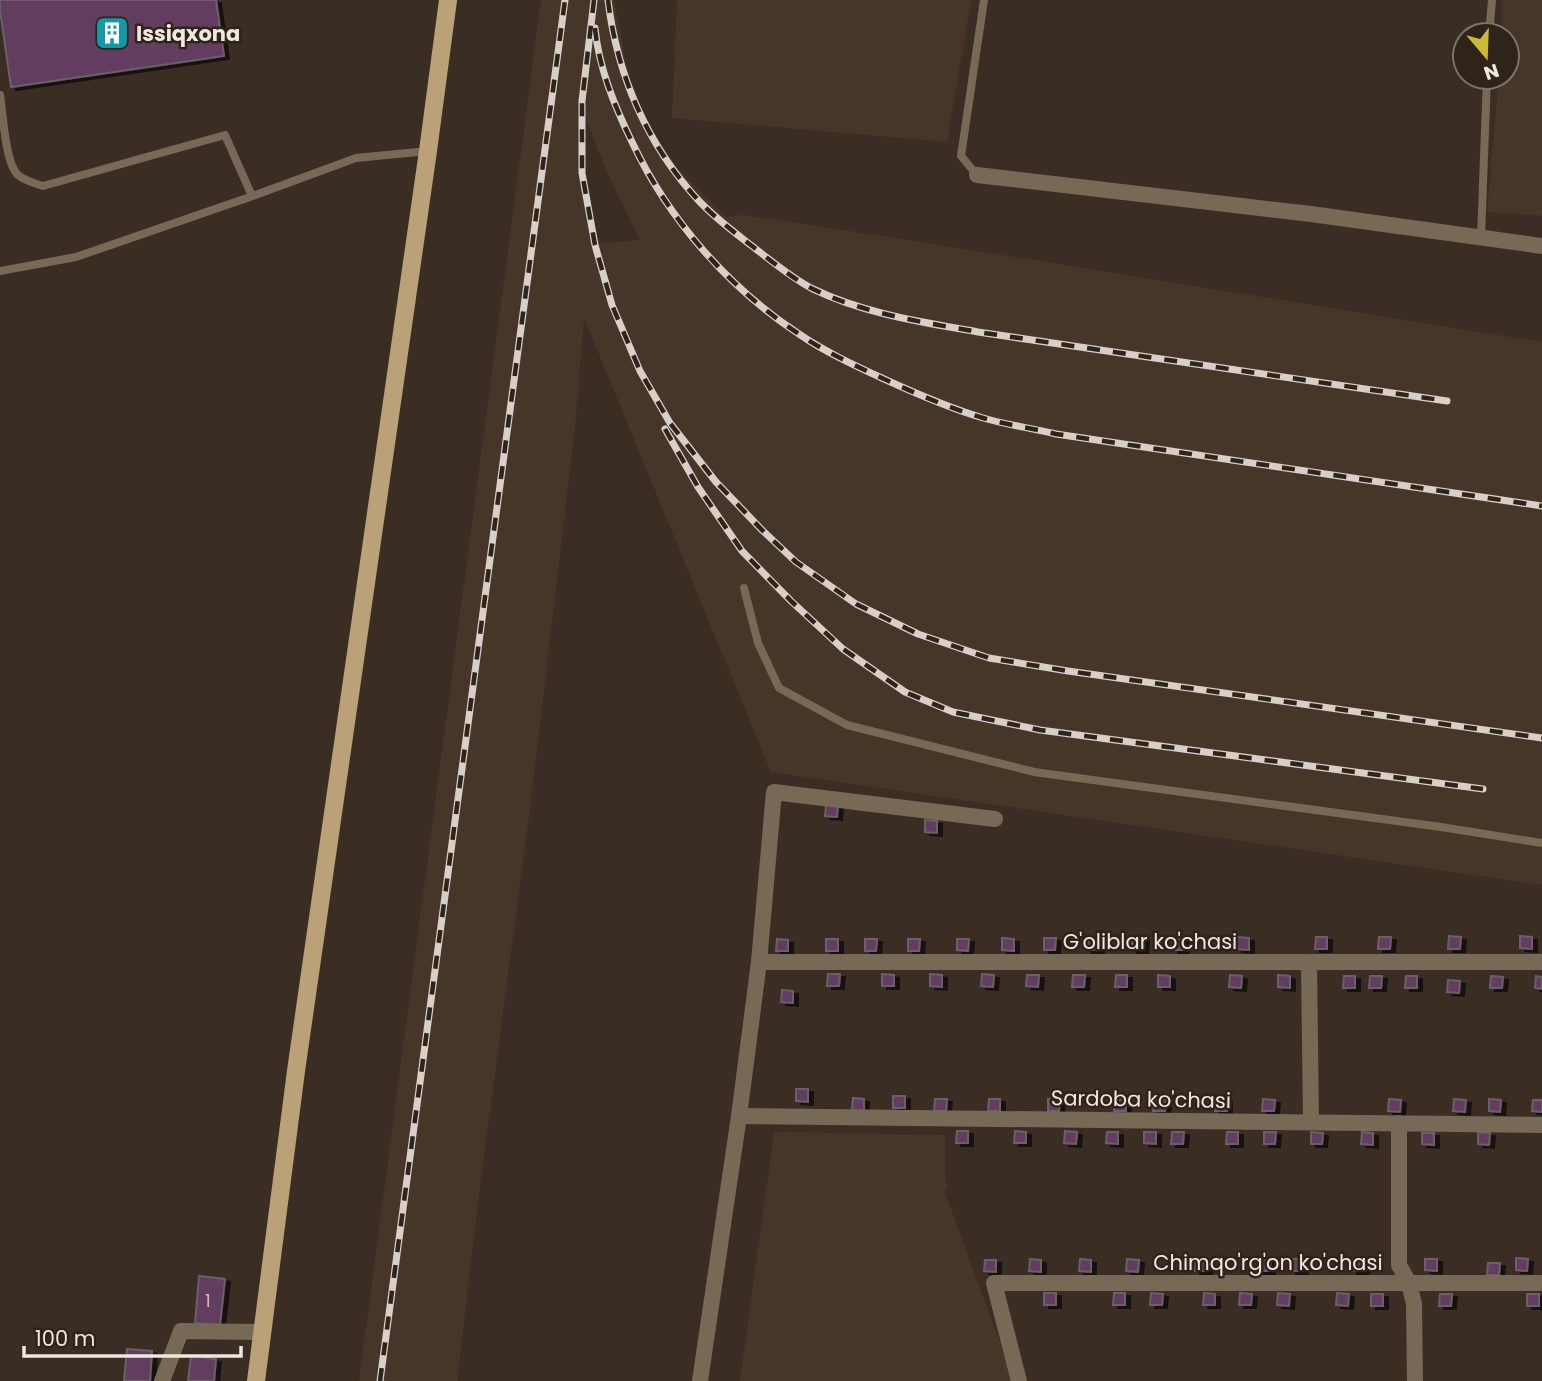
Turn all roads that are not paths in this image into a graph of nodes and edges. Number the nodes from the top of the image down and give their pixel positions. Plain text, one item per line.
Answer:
1 (447, 0) edge
2 (984, 0) edge
3 (1492, 0) edge
4 (1490, 21) edge
5 (1487, 91) edge
6 (0, 95) edge
7 (428, 151) junction
8 (977, 175) joint
9 (252, 196) junction
10 (1481, 238) junction
11 (1542, 246) edge
12 (0, 271) edge
13 (744, 588) dead end
14 (995, 819) dead end
15 (1542, 843) edge
16 (759, 962) junction
17 (1308, 962) junction
18 (1542, 962) edge
19 (738, 1116) junction
20 (1311, 1122) junction
21 (1399, 1123) junction
22 (1542, 1125) edge
23 (1409, 1283) junction
24 (1542, 1283) edge
25 (262, 1332) junction
26 (162, 1381) edge
27 (256, 1381) edge
28 (700, 1381) edge
29 (1019, 1381) edge
30 (1416, 1381) edge

1 - 7 main road
2 - 8 lane
3 - 4 lane
5 - 10 lane
6 - 9 lane
7 - 9 lane
7 - 25 main road
8 - 10 street
9 - 12 lane
10 - 11 street
13 - 15 lane
14 - 16 street
16 - 17 street, G'oliblar ko'chasi
16 - 19 street
17 - 18 street, G'oliblar ko'chasi
17 - 20 street
19 - 20 street, Sardoba ko'chasi
19 - 28 street
20 - 21 street, Sardoba ko'chasi
21 - 22 street, Sardoba ko'chasi
21 - 23 street
23 - 24 street, Chimqo'rg'on ko'chasi
23 - 29 street, Chimqo'rg'on ko'chasi
23 - 30 street
25 - 26 street
25 - 27 main road

